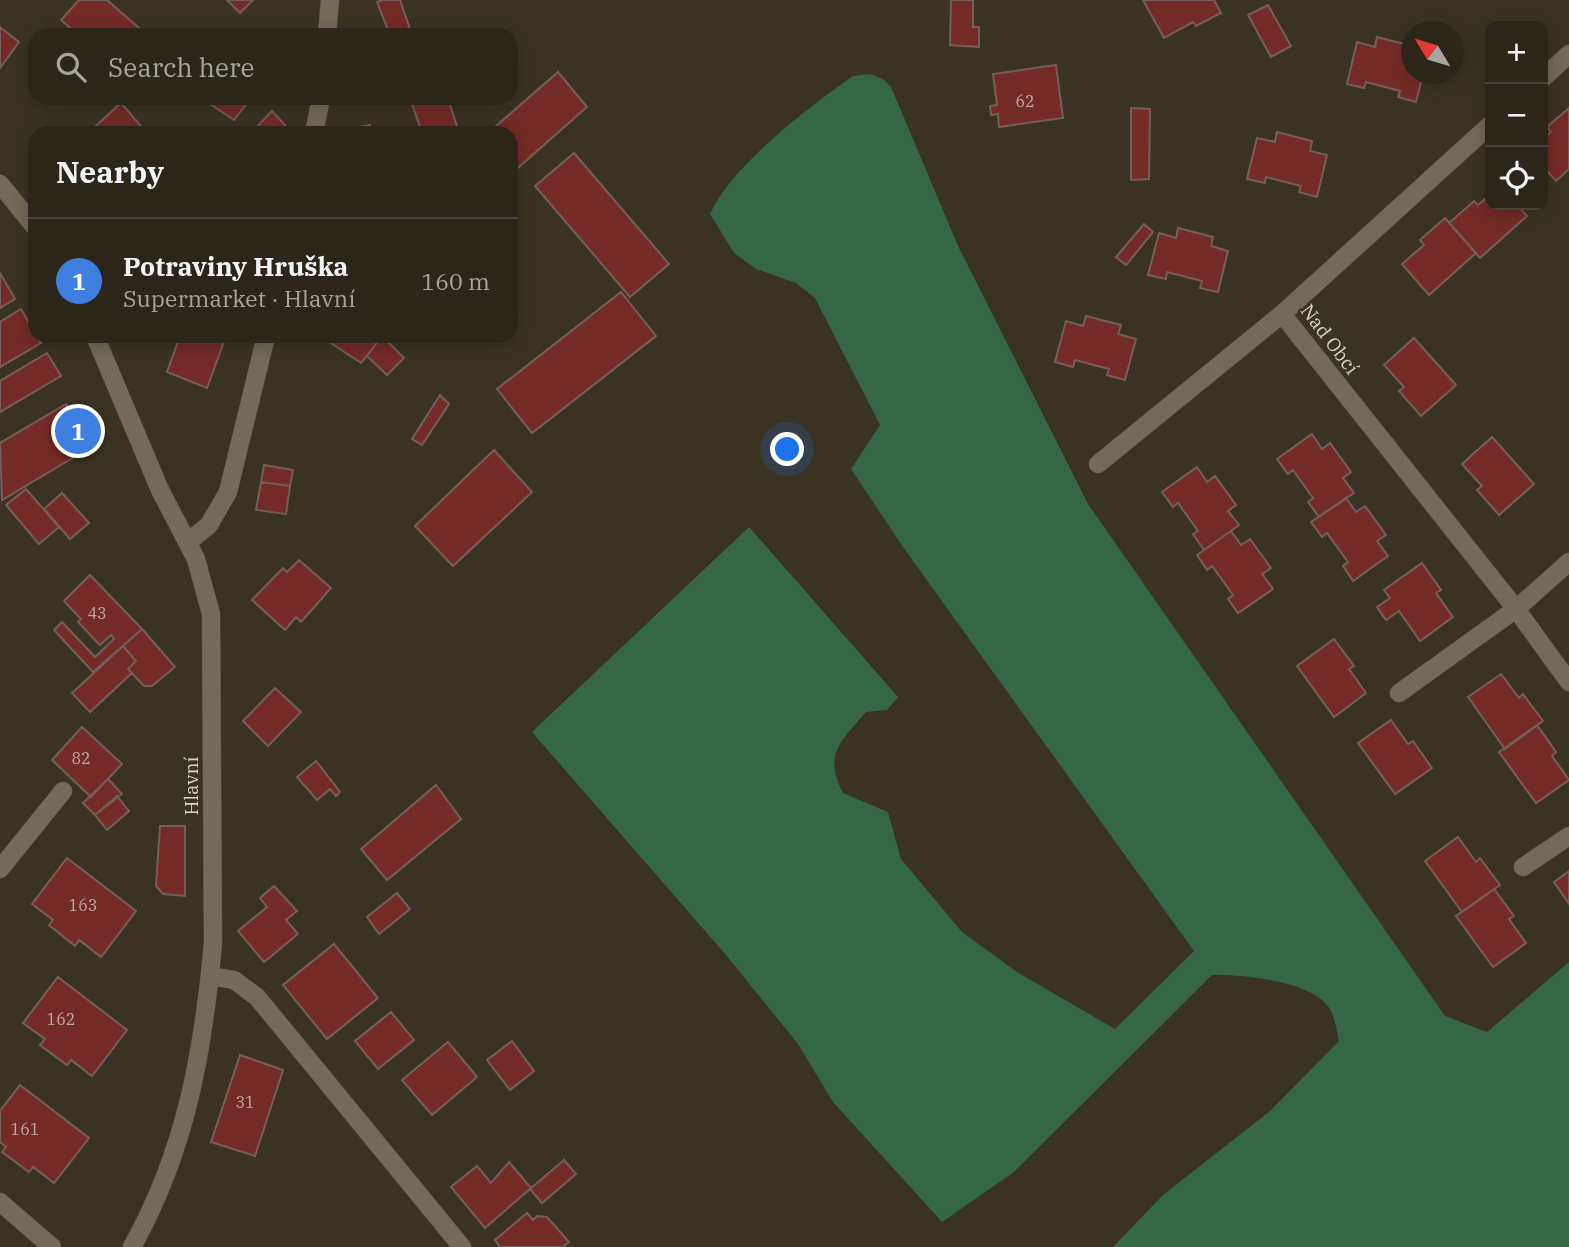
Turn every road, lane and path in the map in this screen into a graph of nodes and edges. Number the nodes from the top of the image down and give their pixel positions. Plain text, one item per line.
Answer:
1 (330, 0) edge
2 (328, 28) edge
3 (1569, 54) edge
4 (1548, 73) edge
5 (320, 105) edge
6 (315, 126) edge
7 (1485, 130) edge
8 (0, 184) edge
9 (28, 218) edge
10 (1282, 314) junction
11 (98, 343) edge
12 (264, 343) edge
13 (1098, 464) dead end
14 (188, 542) junction
15 (1569, 562) edge
16 (1517, 609) junction
17 (1569, 682) edge
18 (1399, 693) dead end
19 (63, 791) dead end
20 (1569, 836) edge
21 (1523, 867) dead end
22 (0, 869) edge
23 (210, 976) junction
24 (0, 1202) edge
25 (45, 1245) edge
26 (132, 1247) edge
27 (462, 1247) edge

1 - 2 street
3 - 4 street
5 - 6 street
7 - 10 street, Nad Obcí
8 - 9 street
10 - 13 street
10 - 16 street, Nad Obcí
11 - 14 street, Hlavní
12 - 14 street
14 - 23 street, Hlavní
15 - 16 street
16 - 17 street, Nad Obcí
16 - 18 street
19 - 22 street
20 - 21 street
23 - 26 street, Hlavní
23 - 27 street
24 - 25 street

